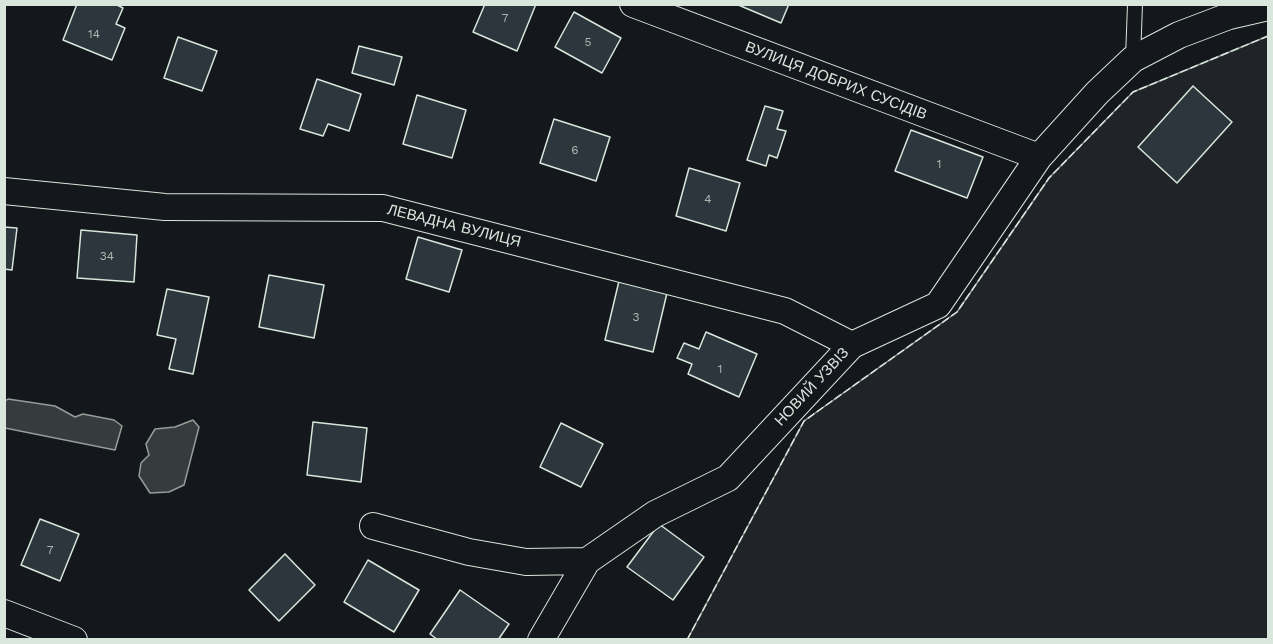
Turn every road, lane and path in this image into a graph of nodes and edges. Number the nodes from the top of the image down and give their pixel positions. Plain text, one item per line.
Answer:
1 (633, 4) edge
2 (1135, 4) edge
3 (1269, 7) edge
4 (1133, 59) junction
5 (1039, 157) junction
6 (4, 191) edge
7 (852, 345) junction
8 (373, 526) dead end
9 (587, 561) junction
10 (4, 613) edge
11 (74, 639) edge
12 (541, 639) edge

1 - 5 street, ВУЛИЦЯ ДОБРИХ СУСІДІВ
2 - 4 lane
3 - 4 street, НОВИЙ УЗВІЗ
4 - 5 street, НОВИЙ УЗВІЗ
5 - 7 street, НОВИЙ УЗВІЗ
6 - 7 street, ЛЕВАДНА ВУЛИЦЯ
7 - 9 street, НОВИЙ УЗВІЗ
8 - 9 street
9 - 12 street
10 - 11 street

